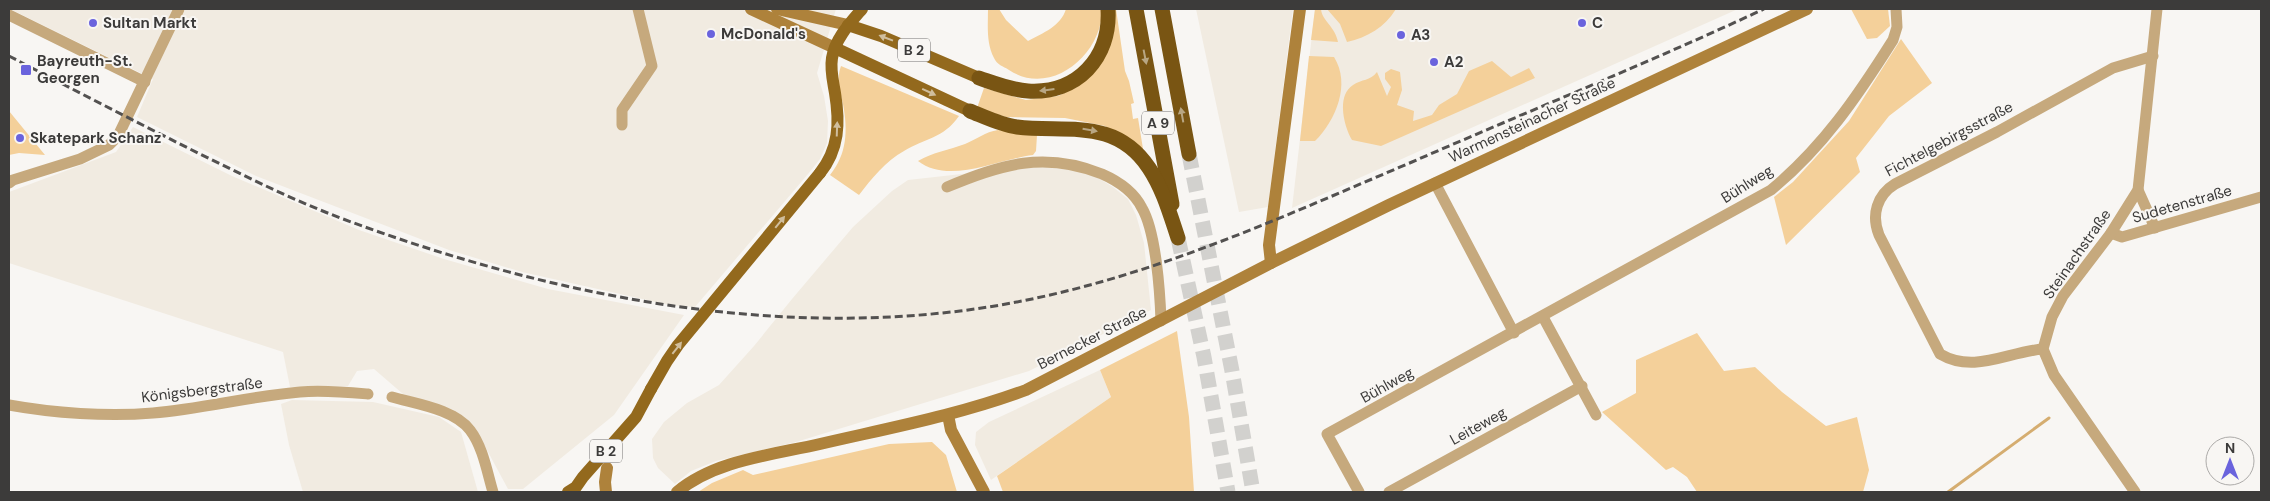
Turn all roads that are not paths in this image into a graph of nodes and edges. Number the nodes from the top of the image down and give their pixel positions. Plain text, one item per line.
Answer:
1 (178, 9) edge
2 (638, 9) edge
3 (751, 9) edge
4 (777, 9) edge
5 (862, 9) edge
6 (1108, 9) edge
7 (1136, 9) edge
8 (1162, 9) edge
9 (1300, 9) edge
10 (1807, 9) edge
11 (1896, 9) edge
12 (2156, 9) edge
13 (9, 15) edge
14 (848, 25) junction
15 (835, 48) junction
16 (2152, 56) junction
17 (979, 78) joint
18 (145, 82) junction
19 (970, 112) joint
20 (622, 125) dead end
21 (1189, 154) tunnel mouth
22 (9, 183) edge
23 (1435, 183) junction
24 (947, 187) dead end
25 (2138, 190) junction
26 (2261, 197) edge
27 (2155, 228) junction
28 (2111, 233) junction
29 (1271, 263) junction
30 (1543, 317) junction
31 (1161, 321) junction
32 (1514, 333) junction
33 (2043, 349) junction
34 (1582, 386) junction
35 (368, 394) dead end
36 (392, 397) dead end
37 (9, 405) edge
38 (948, 416) junction
39 (1596, 416) dead end
40 (607, 468) dead end
41 (576, 490) edge
42 (981, 490) edge
43 (493, 492) edge
44 (606, 492) edge
45 (677, 492) edge
46 (1359, 492) edge
47 (1389, 492) edge
48 (2135, 492) edge

1 - 18 street
2 - 20 street
3 - 15 street
4 - 14 street
5 - 14 main road
6 -> 17 highway
7 - 19 highway, A 9
21 -> 8 highway, A 9
9 - 29 street
10 - 23 street, Warmensteinacher Straße
11 - 30 street, Bühlweg
12 - 16 street, Steinachstraße
13 - 18 street
14 - 15 main road
17 -> 14 main road, B 2
15 -> 19 main road, B 2
41 -> 15 main road, B 2, bridge
16 - 25 street, Steinachstraße
16 - 33 street, Fichtelgebirgsstraße
18 - 22 street
23 - 29 street, Warmensteinacher Straße
23 - 32 street
24 - 31 street
25 - 27 street
25 - 28 street, Steinachstraße
26 - 27 street, Sudetenstraße
27 - 28 street, Sudetenstraße
28 - 33 street, Steinachstraße
29 - 31 street, Bernecker Straße
30 - 32 street, Bühlweg
30 - 34 street
31 - 38 street, Bernecker Straße
32 - 46 street, Bühlweg
33 - 48 street
34 - 39 street
34 - 47 street, Leiteweg
35 - 37 street, Königsbergstraße
36 - 43 street
38 - 42 street
38 - 45 street, Bernecker Straße
40 - 44 street

